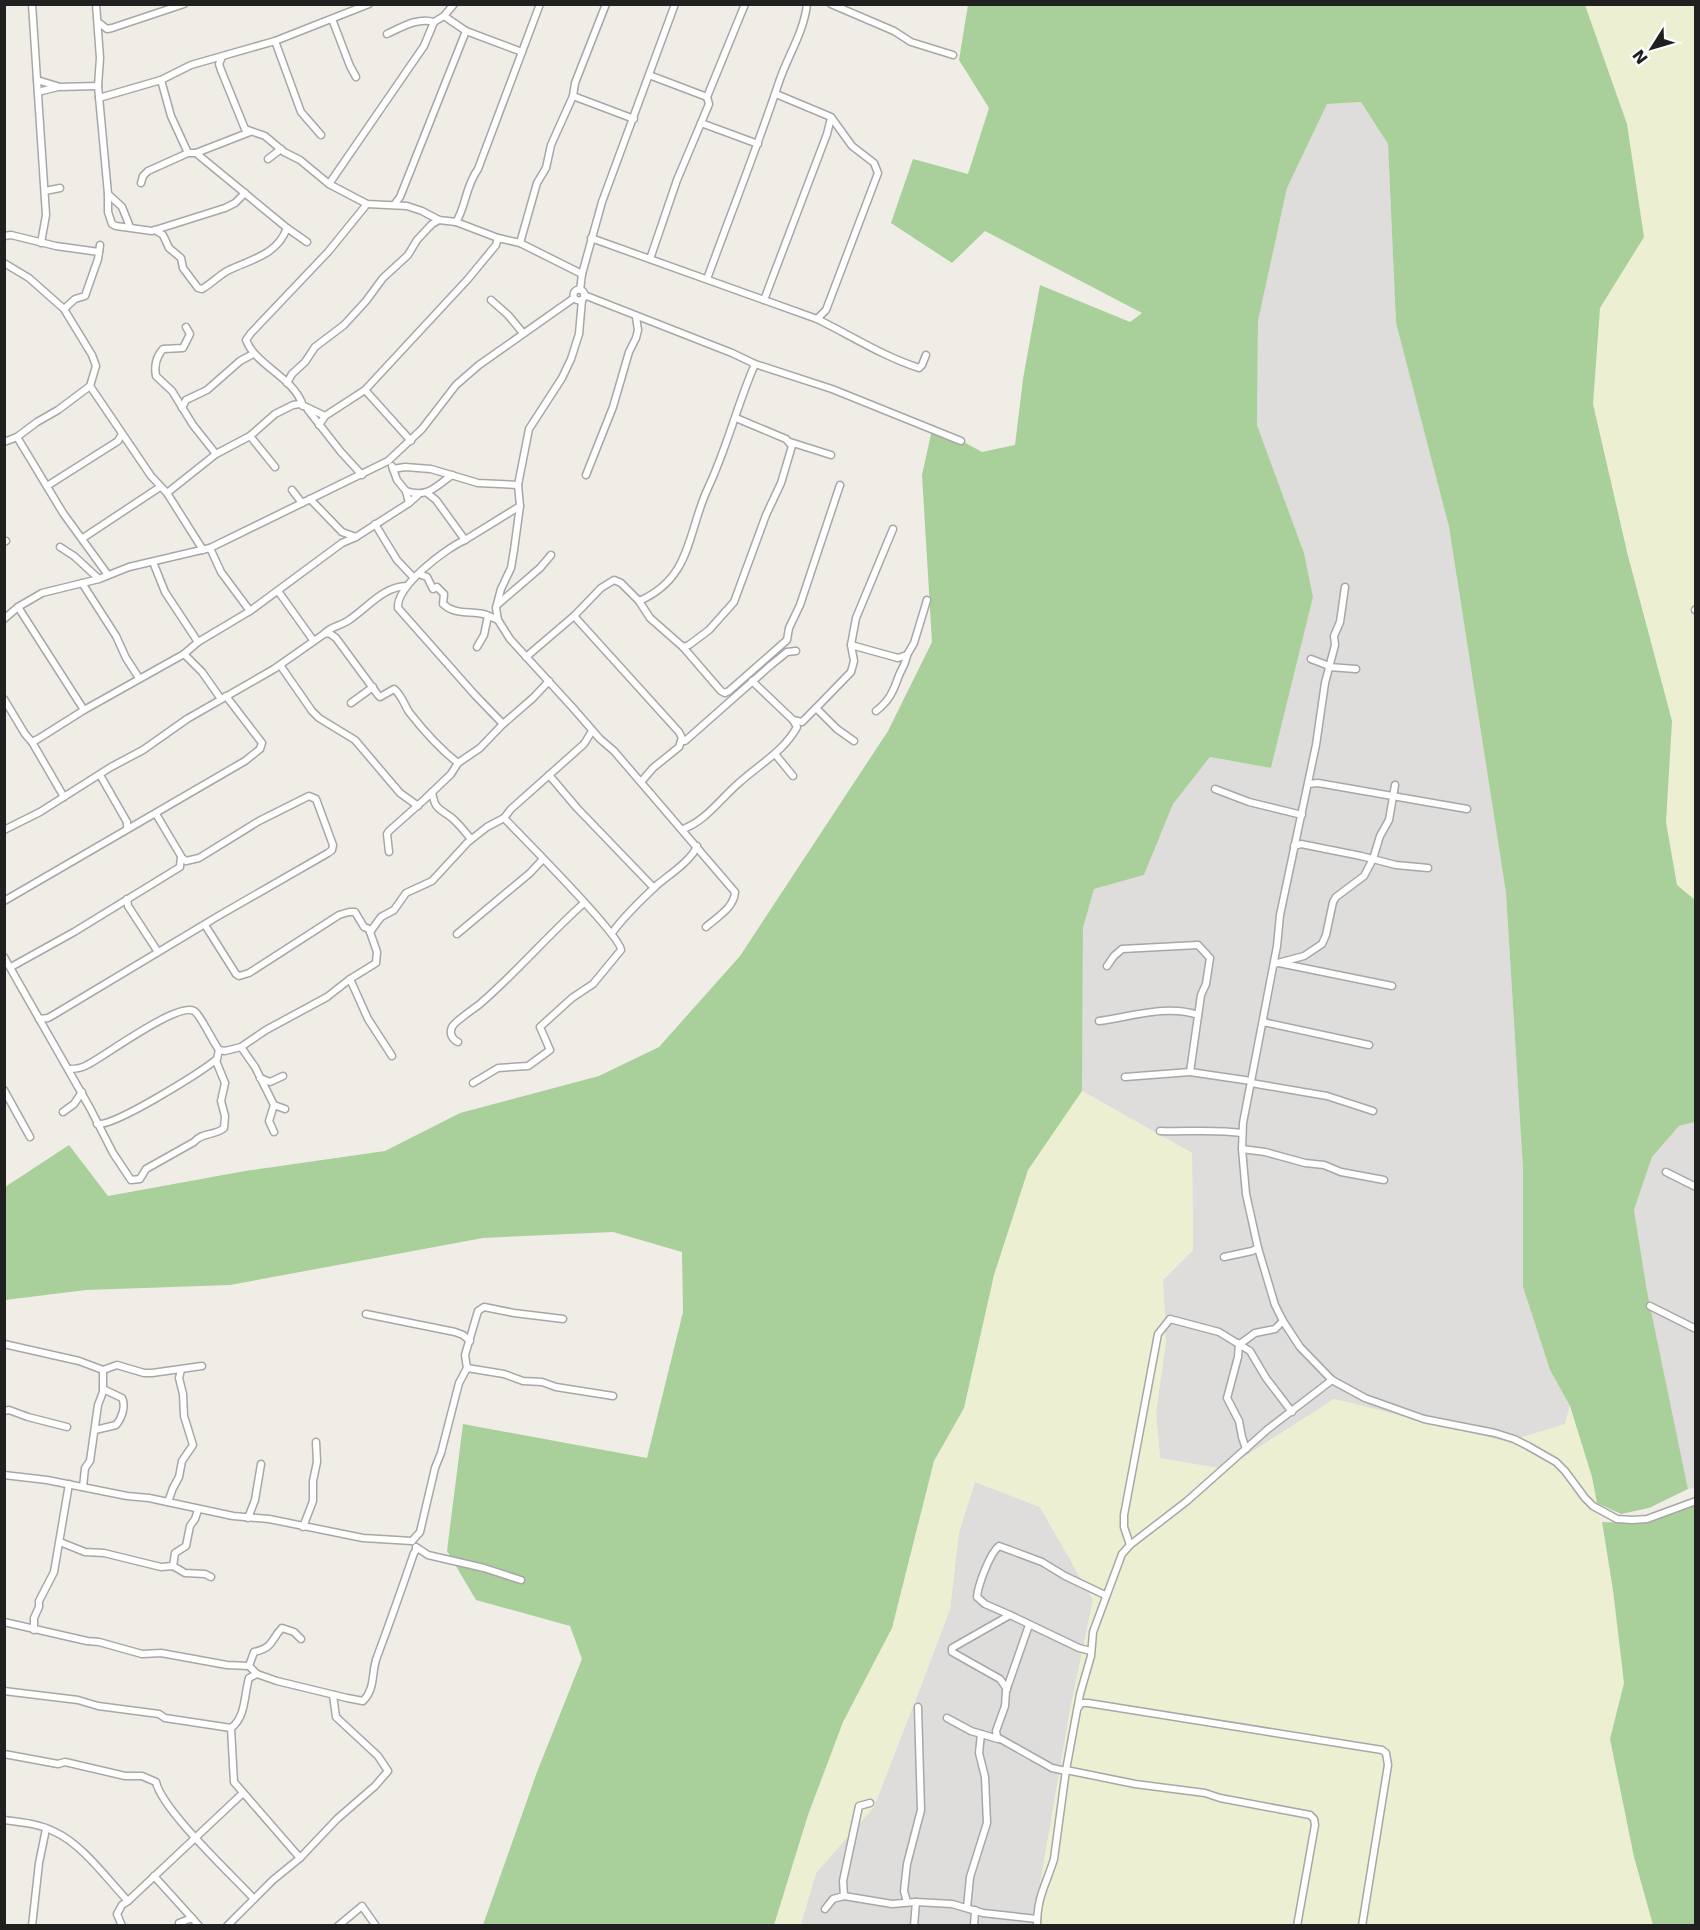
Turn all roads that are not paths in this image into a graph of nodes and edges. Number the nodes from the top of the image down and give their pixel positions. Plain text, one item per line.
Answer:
1 (32, 4) edge
2 (96, 4) edge
3 (184, 4) edge
4 (369, 4) edge
5 (454, 4) edge
6 (540, 4) edge
7 (606, 4) edge
8 (675, 4) edge
9 (745, 4) edge
10 (807, 4) edge
11 (831, 4) edge
12 (444, 16) junction
13 (332, 19) junction
14 (98, 22) junction
15 (434, 22) junction
16 (466, 31) junction
17 (387, 34) dead end
18 (275, 41) junction
19 (522, 52) junction
20 (953, 55) dead end
21 (222, 57) junction
22 (649, 75) junction
23 (356, 77) dead end
24 (37, 80) junction
25 (161, 80) junction
26 (99, 86) junction
27 (58, 87) junction
28 (38, 92) junction
29 (776, 94) junction
30 (573, 96) junction
31 (707, 97) junction
32 (99, 98) junction
33 (831, 117) junction
34 (634, 119) junction
35 (701, 123) junction
36 (250, 132) junction
37 (321, 135) dead end
38 (758, 144) junction
39 (281, 149) junction
40 (188, 153) junction
41 (196, 153) junction
42 (268, 159) dead end
43 (141, 183) dead end
44 (329, 184) junction
45 (60, 188) dead end
46 (45, 191) junction
47 (245, 193) junction
48 (108, 194) junction
49 (367, 204) junction
50 (394, 205) junction
51 (439, 220) junction
52 (456, 222) junction
53 (130, 227) junction
54 (287, 228) junction
55 (155, 230) junction
56 (4, 236) edge
57 (498, 238) junction
58 (591, 238) junction
59 (307, 242) dead end
60 (41, 243) junction
61 (520, 243) junction
62 (100, 245) dead end
63 (99, 252) junction
64 (650, 259) junction
65 (4, 263) edge
66 (582, 274) junction
67 (707, 279) junction
68 (582, 295) junction
69 (491, 300) dead end
70 (764, 300) junction
71 (64, 309) junction
72 (636, 317) junction
73 (818, 320) junction
74 (186, 327) dead end
75 (523, 333) junction
76 (253, 354) junction
77 (926, 355) dead end
78 (755, 364) junction
79 (287, 383) junction
80 (90, 386) junction
81 (365, 390) junction
82 (299, 396) junction
83 (293, 405) junction
84 (306, 407) junction
85 (182, 408) junction
86 (325, 416) junction
87 (736, 418) junction
88 (319, 425) junction
89 (122, 434) junction
90 (250, 436) junction
91 (17, 437) junction
92 (118, 441) junction
93 (128, 441) junction
94 (411, 441) junction
95 (961, 441) dead end
96 (4, 442) edge
97 (790, 442) junction
98 (216, 454) junction
99 (831, 455) dead end
100 (388, 461) junction
101 (275, 467) dead end
102 (393, 469) junction
103 (362, 475) junction
104 (452, 475) junction
105 (586, 475) dead end
106 (518, 485) junction
107 (840, 485) dead end
108 (47, 486) junction
109 (160, 487) junction
110 (292, 490) dead end
111 (406, 491) junction
112 (166, 493) junction
113 (428, 493) junction
114 (418, 495) junction
115 (310, 499) junction
116 (302, 503) junction
117 (409, 503) junction
118 (520, 506) junction
119 (375, 524) junction
120 (893, 529) dead end
121 (342, 532) junction
122 (356, 537) junction
123 (83, 538) junction
124 (465, 540) junction
125 (342, 543) junction
126 (60, 547) dead end
127 (210, 548) junction
128 (203, 550) junction
129 (551, 555) dead end
130 (153, 562) junction
131 (108, 575) junction
132 (415, 575) junction
133 (99, 579) junction
134 (82, 583) junction
135 (504, 583) junction
136 (407, 586) junction
137 (1345, 587) dead end
138 (278, 591) junction
139 (512, 592) junction
140 (927, 600) dead end
141 (639, 602) junction
142 (496, 606) junction
143 (18, 607) junction
144 (250, 611) junction
145 (486, 615) junction
146 (574, 616) junction
147 (4, 619) edge
148 (498, 620) junction
149 (324, 634) junction
150 (313, 640) junction
151 (198, 642) junction
152 (852, 645) junction
153 (477, 647) dead end
154 (683, 647) junction
155 (796, 651) dead end
156 (184, 654) junction
157 (908, 655) junction
158 (526, 657) junction
159 (898, 658) junction
160 (1311, 659) dead end
161 (280, 665) junction
162 (906, 666) junction
163 (1329, 666) junction
164 (1356, 669) dead end
165 (139, 678) junction
166 (549, 681) junction
167 (752, 681) junction
168 (373, 687) junction
169 (224, 698) junction
170 (4, 699) edge
171 (351, 703) dead end
172 (816, 708) junction
173 (84, 710) junction
174 (876, 711) dead end
175 (503, 724) junction
176 (800, 725) junction
177 (592, 731) junction
178 (681, 741) junction
179 (854, 741) dead end
180 (32, 742) junction
181 (775, 754) junction
182 (458, 764) junction
183 (100, 774) junction
184 (549, 775) junction
185 (793, 776) dead end
186 (641, 782) junction
187 (1308, 784) junction
188 (1395, 785) dead end
189 (1215, 789) dead end
190 (432, 792) junction
191 (1392, 796) junction
192 (64, 797) junction
193 (418, 806) junction
194 (1467, 809) dead end
195 (156, 814) junction
196 (1302, 815) junction
197 (504, 818) junction
198 (129, 825) junction
199 (683, 829) junction
200 (4, 830) edge
201 (471, 839) junction
202 (1298, 845) junction
203 (697, 846) junction
204 (389, 852) dead end
205 (182, 858) junction
206 (543, 859) junction
207 (1373, 859) junction
208 (1428, 868) dead end
209 (654, 888) junction
210 (127, 899) junction
211 (4, 901) edge
212 (584, 903) junction
213 (205, 925) junction
214 (706, 927) dead end
215 (370, 932) junction
216 (612, 933) junction
217 (458, 934) dead end
218 (158, 952) junction
219 (4, 957) edge
220 (1276, 964) junction
221 (1107, 966) dead end
222 (11, 968) junction
223 (350, 979) junction
224 (1392, 986) dead end
225 (1198, 1015) junction
226 (39, 1019) junction
227 (1099, 1021) dead end
228 (1263, 1022) junction
229 (458, 1042) dead end
230 (1369, 1045) dead end
231 (241, 1047) junction
232 (219, 1050) junction
233 (392, 1056) dead end
234 (216, 1061) junction
235 (69, 1070) junction
236 (1190, 1072) junction
237 (283, 1076) dead end
238 (1125, 1077) dead end
239 (260, 1078) junction
240 (1251, 1082) junction
241 (473, 1083) dead end
242 (4, 1090) edge
243 (82, 1092) junction
244 (274, 1105) junction
245 (285, 1109) dead end
246 (1373, 1111) dead end
247 (63, 1112) dead end
248 (97, 1124) junction
249 (1160, 1131) dead end
250 (274, 1132) dead end
251 (1242, 1133) junction
252 (30, 1137) dead end
253 (1242, 1149) junction
254 (1666, 1172) dead end
255 (1384, 1180) dead end
256 (1695, 1187) edge
257 (1258, 1248) junction
258 (1224, 1257) dead end
259 (1650, 1306) dead end
260 (366, 1314) dead end
261 (563, 1319) dead end
262 (1283, 1322) junction
263 (1695, 1329) edge
264 (470, 1341) junction
265 (1239, 1343) junction
266 (4, 1344) edge
267 (202, 1366) dead end
268 (467, 1368) junction
269 (103, 1370) junction
270 (181, 1370) junction
271 (1332, 1380) junction
272 (103, 1389) junction
273 (613, 1395) dead end
274 (4, 1411) edge
275 (1292, 1412) junction
276 (67, 1427) dead end
277 (95, 1430) junction
278 (316, 1442) dead end
279 (1246, 1449) junction
280 (261, 1464) dead end
281 (5, 1477) edge
282 (69, 1484) junction
283 (83, 1487) junction
284 (1695, 1501) edge
285 (168, 1502) junction
286 (198, 1510) junction
287 (248, 1518) junction
288 (303, 1527) junction
289 (412, 1541) junction
290 (60, 1542) junction
291 (1130, 1545) junction
292 (417, 1549) junction
293 (172, 1566) junction
294 (211, 1577) dead end
295 (521, 1581) dead end
296 (1106, 1595) junction
297 (1010, 1615) junction
298 (4, 1622) edge
299 (1029, 1625) junction
300 (34, 1630) junction
301 (301, 1639) dead end
302 (1091, 1650) junction
303 (249, 1665) junction
304 (257, 1674) junction
305 (1007, 1689) junction
306 (4, 1691) edge
307 (1080, 1694) junction
308 (333, 1695) junction
309 (1088, 1703) junction
310 (918, 1707) dead end
311 (1077, 1709) junction
312 (947, 1718) dead end
313 (231, 1728) junction
314 (981, 1734) junction
315 (998, 1739) junction
316 (4, 1754) edge
317 (1066, 1770) junction
318 (159, 1792) junction
319 (243, 1793) junction
320 (151, 1799) dead end
321 (870, 1803) dead end
322 (4, 1820) edge
323 (46, 1829) junction
324 (195, 1837) junction
325 (92, 1846) dead end
326 (83, 1853) junction
327 (300, 1858) junction
328 (154, 1876) junction
329 (844, 1896) junction
330 (254, 1899) junction
331 (128, 1901) junction
332 (907, 1902) junction
333 (916, 1902) junction
334 (967, 1908) junction
335 (825, 1909) dead end
336 (975, 1910) junction
337 (192, 1918) junction
338 (1037, 1922) edge
339 (179, 1923) dead end
340 (228, 1925) edge
341 (32, 1926) edge
342 (122, 1926) edge
343 (199, 1926) edge
344 (338, 1926) edge
345 (376, 1926) edge
346 (914, 1926) edge
347 (974, 1926) edge
348 (1298, 1926) edge
349 (1362, 1926) edge

1 - 24 street
2 - 14 street
3 - 14 street
4 - 13 street
5 - 12 street
6 - 19 street
7 - 30 street
8 - 22 street
9 - 31 street
10 - 29 street
11 - 20 street
12 - 15 street
12 - 16 street
13 - 18 street
13 - 23 street
14 - 26 street
15 - 17 street
15 - 44 street
16 - 19 street
16 - 50 street
18 - 21 street
18 - 37 street
19 - 52 street
21 - 25 street
21 - 36 street
22 - 31 street
22 - 34 street
24 - 27 street
24 - 28 street
25 - 32 street
25 - 40 street
26 - 27 street
26 - 32 street
27 - 28 street
28 - 46 street
29 - 33 street
29 - 38 street
30 - 34 street
30 - 61 street
31 - 35 street
32 - 48 street
33 - 70 street
33 - 73 street
34 - 58 street
35 - 38 street
35 - 64 street
36 - 39 street
36 - 41 street
38 - 67 street
39 - 42 street
39 - 44 street
40 - 41 street
40 - 43 street
41 - 47 street
44 - 49 street
45 - 46 street
46 - 60 street
47 - 54 street
47 - 55 street
48 - 53 street
48 - 53 street
49 - 50 street
49 - 76 street
50 - 51 street
51 - 52 street
51 - 79 street
52 - 57 street
53 - 55 street
54 - 55 street
54 - 59 street
56 - 60 street
57 - 61 street
57 - 81 street
58 - 64 street
58 - 66 street
60 - 63 street
61 - 66 street
62 - 63 street
63 - 71 street
64 - 67 street
65 - 71 street
66 - 68 street
67 - 70 street
68 - 72 street
68 - 75 street
68 - 106 street
69 - 75 street
70 - 73 street
71 - 80 street
72 - 78 street
72 - 105 street
73 - 77 street
74 - 85 street
75 - 94 street
76 - 79 street
76 - 85 street
78 - 87 street
78 - 95 street
79 - 82 street
80 - 89 street
80 - 91 street
81 - 86 street
81 - 94 street
82 - 83 street
82 - 84 street
83 - 84 street
83 - 90 street
84 - 86 street
84 - 88 street
85 - 98 street
86 - 88 street
87 - 97 street
87 - 141 street
88 - 103 street
89 - 92 street
89 - 93 street
90 - 98 street
90 - 101 street
91 - 96 street
91 - 108 street
92 - 93 street
92 - 108 street
93 - 109 street
94 - 100 street
97 - 99 street
97 - 154 street
98 - 112 street
100 - 102 street
100 - 103 street
102 - 104 street
102 - 111 street
103 - 115 street
104 - 106 street
104 - 113 street
106 - 118 street
107 - 154 street
108 - 123 street
109 - 112 street
109 - 123 street
110 - 116 street
111 - 114 street
111 - 117 street
112 - 128 street
113 - 114 street
113 - 124 street
114 - 117 street
115 - 116 street
115 - 121 street
116 - 127 street
117 - 119 street
118 - 124 street
118 - 135 street
119 - 122 street
119 - 132 street
120 - 152 street
121 - 122 street
121 - 125 street
122 - 125 street
123 - 131 street
124 - 132 street
125 - 138 street
126 - 133 street
127 - 128 street
127 - 144 street
128 - 130 street
129 - 139 street
130 - 131 street
130 - 151 street
131 - 133 street
132 - 136 street
132 - 145 street
133 - 134 street
134 - 143 street
134 - 165 street
135 - 139 street
135 - 142 street
136 - 149 street
136 - 175 street
137 - 163 street
138 - 144 street
138 - 150 street
139 - 142 street
140 - 157 street
141 - 146 street
141 - 154 street
142 - 145 street
142 - 148 street
143 - 147 street
143 - 173 street
144 - 151 street
145 - 148 street
145 - 153 street
146 - 158 street
146 - 178 street
148 - 158 street
149 - 150 street
149 - 168 street
150 - 161 street
151 - 156 street
152 - 159 street
152 - 172 street
155 - 167 street
156 - 165 street
156 - 169 street
157 - 159 street
157 - 162 street
158 - 166 street
159 - 162 street
160 - 163 street
161 - 169 street
161 - 193 street
162 - 174 street
163 - 164 street
163 - 187 street
165 - 173 street
166 - 175 street
166 - 177 street
167 - 176 street
167 - 178 street
168 - 171 street
168 - 182 street
169 - 183 street
169 - 195 street
170 - 180 street
172 - 176 street
172 - 179 street
173 - 180 street
175 - 182 street
176 - 181 street
177 - 184 street
177 - 186 street
178 - 186 street
180 - 192 street
181 - 185 street
181 - 199 street
182 - 190 street
183 - 192 street
183 - 198 street
184 - 197 street
184 - 209 street
186 - 199 street
187 - 191 street
187 - 196 street
188 - 191 street
189 - 196 street
190 - 193 street
190 - 201 street
191 - 194 street
191 - 207 street
192 - 200 street
193 - 204 street
195 - 198 street
195 - 205 street
196 - 202 street
197 - 201 street
197 - 206 street
198 - 211 street
199 - 203 street
201 - 215 street
202 - 207 street
202 - 220 street
203 - 209 street
203 - 214 street
205 - 210 street
205 - 213 street
206 - 212 street
206 - 217 street
207 - 208 street
207 - 220 street
209 - 216 street
210 - 218 street
210 - 222 street
212 - 216 street
212 - 229 street
213 - 215 street
213 - 218 street
215 - 223 street
216 - 241 street
218 - 226 street
219 - 222 street
220 - 224 street
220 - 228 street
221 - 225 street
222 - 226 street
223 - 231 street
223 - 233 street
225 - 227 street
225 - 236 street
226 - 235 street
228 - 230 street
228 - 240 street
231 - 232 street
231 - 239 street
232 - 234 street
232 - 235 street
234 - 248 street
234 - 248 street
235 - 243 street
236 - 238 street
236 - 240 street
237 - 239 street
239 - 244 street
240 - 246 street
240 - 251 street
242 - 252 street
243 - 247 street
243 - 248 street
244 - 245 street
244 - 250 street
249 - 251 street
251 - 253 street
253 - 255 street
253 - 257 street
254 - 256 street
257 - 258 street
257 - 262 street
259 - 263 street
260 - 264 street
261 - 264 street
262 - 265 street
262 - 271 street
264 - 268 street
265 - 275 street
265 - 279 street
265 - 291 street
266 - 269 street
267 - 270 street
268 - 273 street
268 - 289 street
269 - 270 street
269 - 272 street
270 - 285 street
271 - 275 street
271 - 284 street
272 - 277 street
272 - 277 street
274 - 276 street
275 - 279 street
277 - 283 street
278 - 288 street
279 - 291 street
280 - 287 street
281 - 282 street
282 - 283 street
282 - 290 street
283 - 285 street
285 - 286 street
286 - 287 street
286 - 293 street
287 - 288 street
288 - 289 street
289 - 292 street
290 - 293 street
290 - 300 street
291 - 296 street
292 - 295 street
292 - 308 street
293 - 294 street
296 - 297 street
296 - 302 street
297 - 299 street
297 - 305 street
298 - 300 street
299 - 302 street
299 - 305 street
300 - 303 street
301 - 303 street
302 - 307 street
303 - 304 street
304 - 308 street
304 - 313 street
305 - 315 street
306 - 313 street
307 - 309 street
307 - 311 street
308 - 327 street
309 - 311 street
309 - 349 street
310 - 332 street
311 - 317 street
312 - 314 street
313 - 319 street
314 - 315 street
314 - 334 street
315 - 317 street
316 - 318 street
317 - 338 street
317 - 348 street
318 - 320 street
318 - 324 street
319 - 324 street
319 - 327 street
321 - 329 street
322 - 323 street
323 - 326 street
323 - 341 street
324 - 328 street
324 - 330 street
325 - 326 street
326 - 331 street
327 - 330 street
328 - 331 street
328 - 337 street
329 - 332 street
329 - 335 street
330 - 340 street
331 - 342 street
332 - 333 street
333 - 334 street
333 - 346 street
334 - 336 street
336 - 338 street
336 - 347 street
337 - 339 street
337 - 343 street
344 - 345 street

